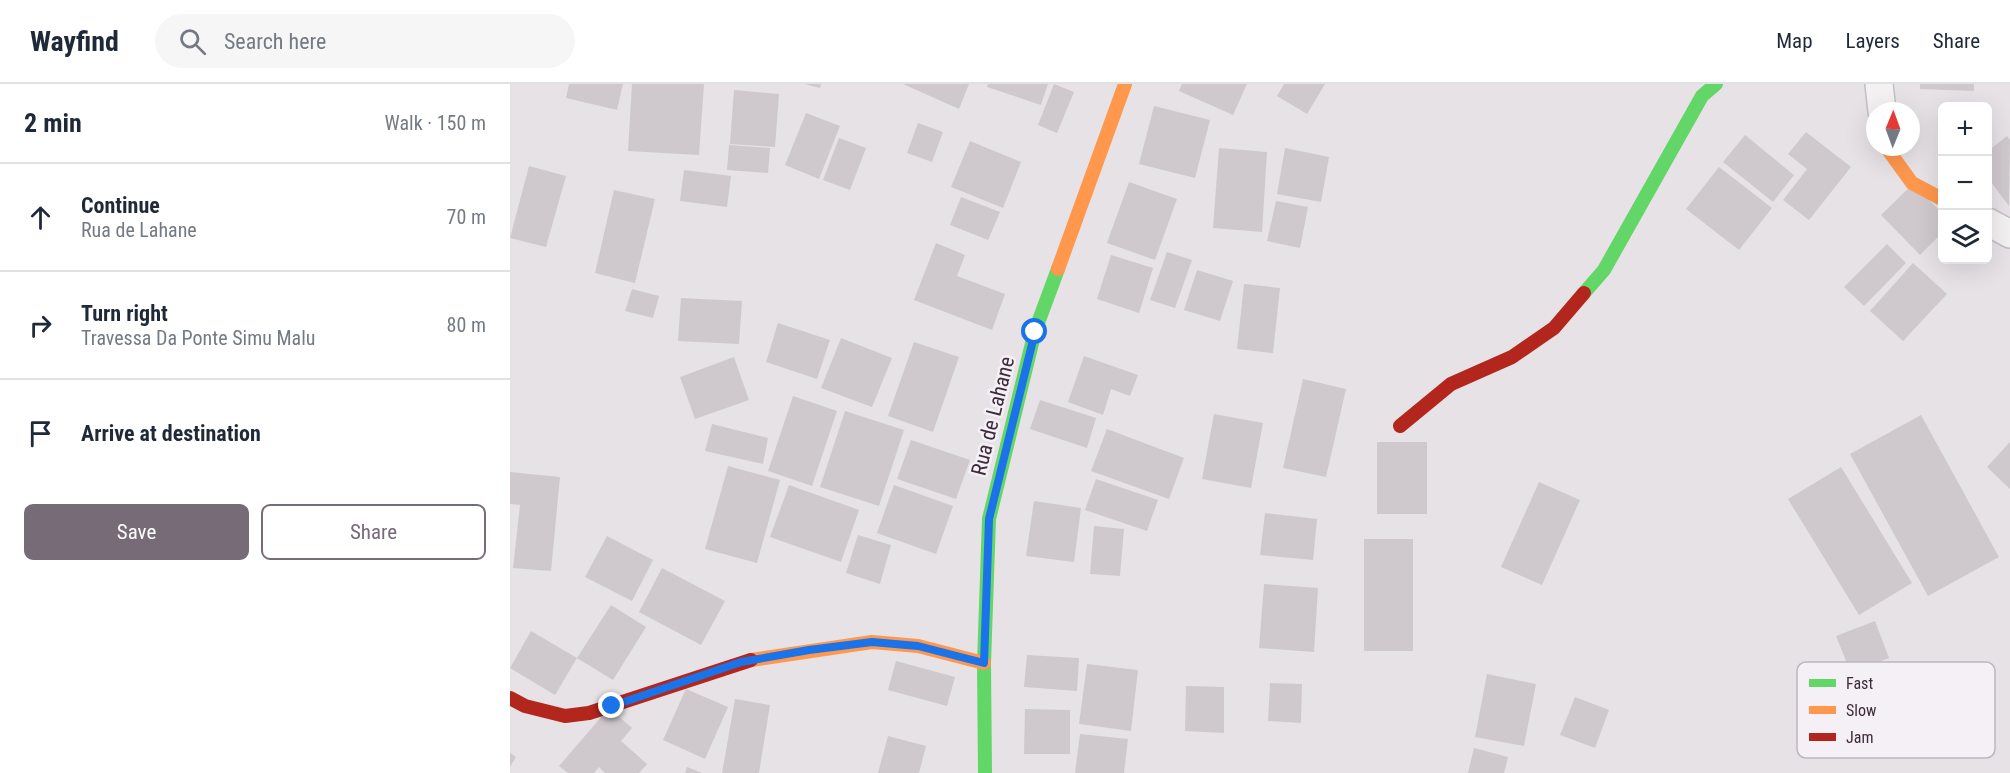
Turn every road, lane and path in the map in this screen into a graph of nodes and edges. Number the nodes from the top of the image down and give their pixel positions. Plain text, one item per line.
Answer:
1 (1125, 84) edge
2 (1879, 84) edge
3 (1704, 88) edge
4 (1881, 102) edge
5 (1893, 156) edge
6 (1938, 197) edge
7 (1992, 224) edge
8 (2010, 234) edge
9 (1400, 426) dead end
10 (984, 663) junction
11 (510, 698) edge
12 (985, 773) edge

1 - 10 street, Rua de Lahane
2 - 4 street
3 - 9 street
5 - 6 street
7 - 8 street
10 - 11 street
10 - 12 street, Rua de Lahane

